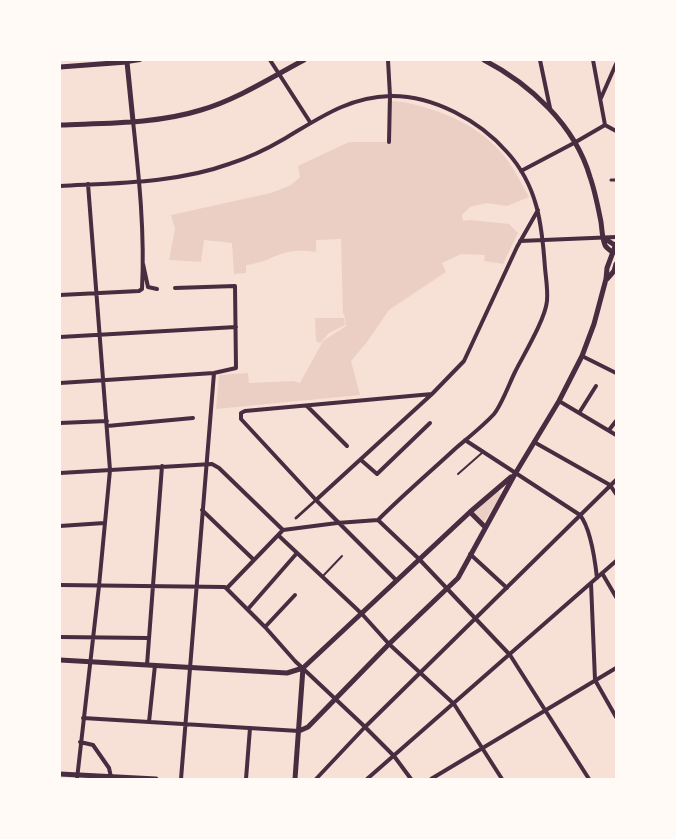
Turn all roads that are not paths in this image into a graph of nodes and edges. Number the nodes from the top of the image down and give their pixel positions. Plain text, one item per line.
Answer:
1 (137, 60) edge
2 (270, 60) edge
3 (304, 60) edge
4 (388, 60) edge
5 (484, 60) edge
6 (540, 60) edge
7 (593, 60) edge
8 (96, 62) edge
9 (127, 62) junction
10 (616, 64) edge
11 (60, 67) edge
12 (279, 74) junction
13 (390, 96) junction
14 (601, 98) junction
15 (550, 108) junction
16 (133, 121) junction
17 (310, 122) junction
18 (60, 125) edge
19 (605, 125) junction
20 (616, 131) edge
21 (390, 142) dead end
22 (574, 143) junction
23 (521, 171) junction
24 (610, 180) dead end
25 (616, 180) edge
26 (140, 181) junction
27 (88, 184) junction
28 (60, 186) edge
29 (538, 210) junction
30 (616, 237) edge
31 (604, 238) junction
32 (544, 240) junction
33 (520, 241) junction
34 (616, 245) edge
35 (614, 254) edge
36 (143, 264) junction
37 (616, 264) edge
38 (606, 279) junction
39 (175, 288) dead end
40 (157, 289) dead end
41 (96, 294) junction
42 (60, 295) edge
43 (236, 327) junction
44 (99, 335) junction
45 (60, 337) edge
46 (582, 356) junction
47 (214, 373) junction
48 (616, 373) edge
49 (104, 380) junction
50 (60, 383) edge
51 (596, 386) dead end
52 (432, 394) junction
53 (559, 401) junction
54 (307, 406) junction
55 (579, 413) junction
56 (193, 418) dead end
57 (616, 421) edge
58 (60, 423) edge
59 (107, 423) junction
60 (430, 423) dead end
61 (609, 430) junction
62 (616, 435) edge
63 (465, 440) junction
64 (534, 442) junction
65 (347, 446) dead end
66 (483, 452) junction
67 (361, 460) junction
68 (206, 463) junction
69 (162, 466) junction
70 (110, 470) junction
71 (60, 473) edge
72 (458, 474) dead end
73 (515, 474) junction
74 (616, 480) edge
75 (610, 486) junction
76 (616, 494) edge
77 (316, 500) junction
78 (202, 510) junction
79 (470, 512) junction
80 (580, 515) junction
81 (296, 518) dead end
82 (378, 520) junction
83 (104, 523) junction
84 (338, 523) junction
85 (60, 526) edge
86 (485, 528) junction
87 (283, 530) junction
88 (278, 535) junction
89 (297, 553) junction
90 (470, 554) junction
91 (342, 556) dead end
92 (419, 559) junction
93 (254, 560) junction
94 (616, 561) edge
95 (602, 573) junction
96 (322, 577) junction
97 (597, 578) junction
98 (396, 580) junction
99 (591, 583) junction
100 (60, 585) edge
101 (99, 586) junction
102 (154, 587) junction
103 (196, 587) junction
104 (226, 588) junction
105 (507, 588) junction
106 (447, 589) junction
107 (295, 595) dead end
108 (616, 597) edge
109 (248, 609) junction
110 (361, 613) junction
111 (476, 618) junction
112 (265, 627) junction
113 (60, 637) edge
114 (94, 638) junction
115 (148, 638) junction
116 (389, 644) junction
117 (510, 655) junction
118 (60, 660) edge
119 (90, 662) junction
120 (146, 665) junction
121 (155, 665) junction
122 (189, 667) junction
123 (302, 668) junction
124 (616, 668) edge
125 (421, 672) junction
126 (595, 680) junction
127 (335, 699) junction
128 (454, 704) junction
129 (545, 710) junction
130 (616, 717) edge
131 (83, 718) junction
132 (149, 722) junction
133 (185, 724) junction
134 (365, 727) junction
135 (250, 728) junction
136 (299, 730) junction
137 (80, 742) junction
138 (482, 748) junction
139 (394, 756) junction
140 (60, 774) edge
141 (111, 776) junction
142 (77, 777) edge
143 (141, 779) edge
144 (156, 779) edge
145 (181, 779) edge
146 (246, 779) edge
147 (295, 779) edge
148 (316, 779) edge
149 (367, 779) edge
150 (412, 779) edge
151 (431, 779) edge
152 (502, 779) edge
153 (589, 779) edge

1 - 9 street
2 - 12 street
3 - 12 street
4 - 13 street
5 - 15 street
6 - 15 street
7 - 14 street
8 - 9 street
8 - 11 street
9 - 16 street
10 - 14 street
12 - 16 street
12 - 17 street
13 - 17 street
13 - 21 street
13 - 23 street
14 - 19 street
15 - 22 street
16 - 18 street
16 - 26 street
17 - 26 street
19 - 20 street
19 - 22 street
22 - 23 street
22 - 31 street
23 - 29 street
24 - 25 street
26 - 27 street
26 - 36 street
27 - 28 street
27 - 41 street
29 - 32 street
29 - 33 street
30 - 31 street
31 - 32 street
31 - 34 street
31 - 35 street
32 - 33 street
32 - 63 street
33 - 52 street
34 - 35 street
35 - 38 street
36 - 40 street
36 - 41 street
37 - 38 street
38 - 46 street
39 - 43 street
41 - 42 street
41 - 44 street
43 - 44 street
43 - 47 street
44 - 45 street
44 - 49 street
46 - 48 street
46 - 53 street
47 - 49 street
47 - 68 street
49 - 50 street
49 - 59 street
51 - 55 street
52 - 54 street
52 - 67 street
53 - 55 street
53 - 64 street
54 - 65 street
54 - 77 street
55 - 61 street
56 - 59 street
57 - 61 street
58 - 59 street
59 - 70 street
60 - 67 street
61 - 62 street
63 - 66 street
63 - 82 street
64 - 73 street
64 - 75 street
66 - 72 lane
66 - 73 street
67 - 77 street
68 - 69 street
68 - 78 street
68 - 87 street
69 - 70 street
69 - 102 street
70 - 71 street
70 - 83 street
73 - 79 street
73 - 80 street
73 - 86 street
74 - 75 street
75 - 76 street
75 - 80 street
77 - 81 street
77 - 84 street
78 - 93 street
78 - 103 street
79 - 86 street
79 - 92 street
80 - 97 street
80 - 105 street
82 - 84 street
82 - 92 street
83 - 85 street
83 - 101 street
84 - 87 street
84 - 98 street
86 - 90 street
87 - 88 street
88 - 89 street
88 - 93 street
89 - 96 street
89 - 109 street
90 - 105 street
90 - 106 street
91 - 96 lane
92 - 98 street
92 - 106 street
93 - 104 street
94 - 95 street
95 - 97 street
95 - 108 street
96 - 110 street
97 - 99 street
98 - 110 street
99 - 117 street
99 - 126 street
100 - 101 street
101 - 102 street
101 - 114 street
102 - 103 street
102 - 115 street
103 - 104 street
103 - 122 street
104 - 109 street
105 - 111 street
106 - 111 street
106 - 116 street
107 - 112 street
109 - 112 street
110 - 116 street
110 - 123 street
111 - 117 street
111 - 125 street
112 - 123 street
113 - 114 street
114 - 115 street
114 - 119 street
115 - 120 street
116 - 125 street
116 - 127 street
117 - 128 street
117 - 129 street
118 - 119 street
119 - 120 street
119 - 131 street
120 - 121 street
121 - 122 street
121 - 132 street
122 - 123 street
122 - 133 street
123 - 127 street
123 - 136 street
124 - 126 street
125 - 128 street
125 - 134 street
126 - 129 street
126 - 130 street
127 - 134 street
127 - 136 street
128 - 138 street
128 - 139 street
129 - 138 street
129 - 153 street
131 - 132 street
131 - 137 street
132 - 133 street
133 - 135 street
133 - 145 street
134 - 139 street
134 - 148 street
135 - 136 street
135 - 146 street
136 - 147 street
137 - 141 street
137 - 142 street
138 - 151 street
138 - 152 street
139 - 149 street
139 - 150 street
140 - 142 street
141 - 142 street
141 - 143 street
143 - 144 street

